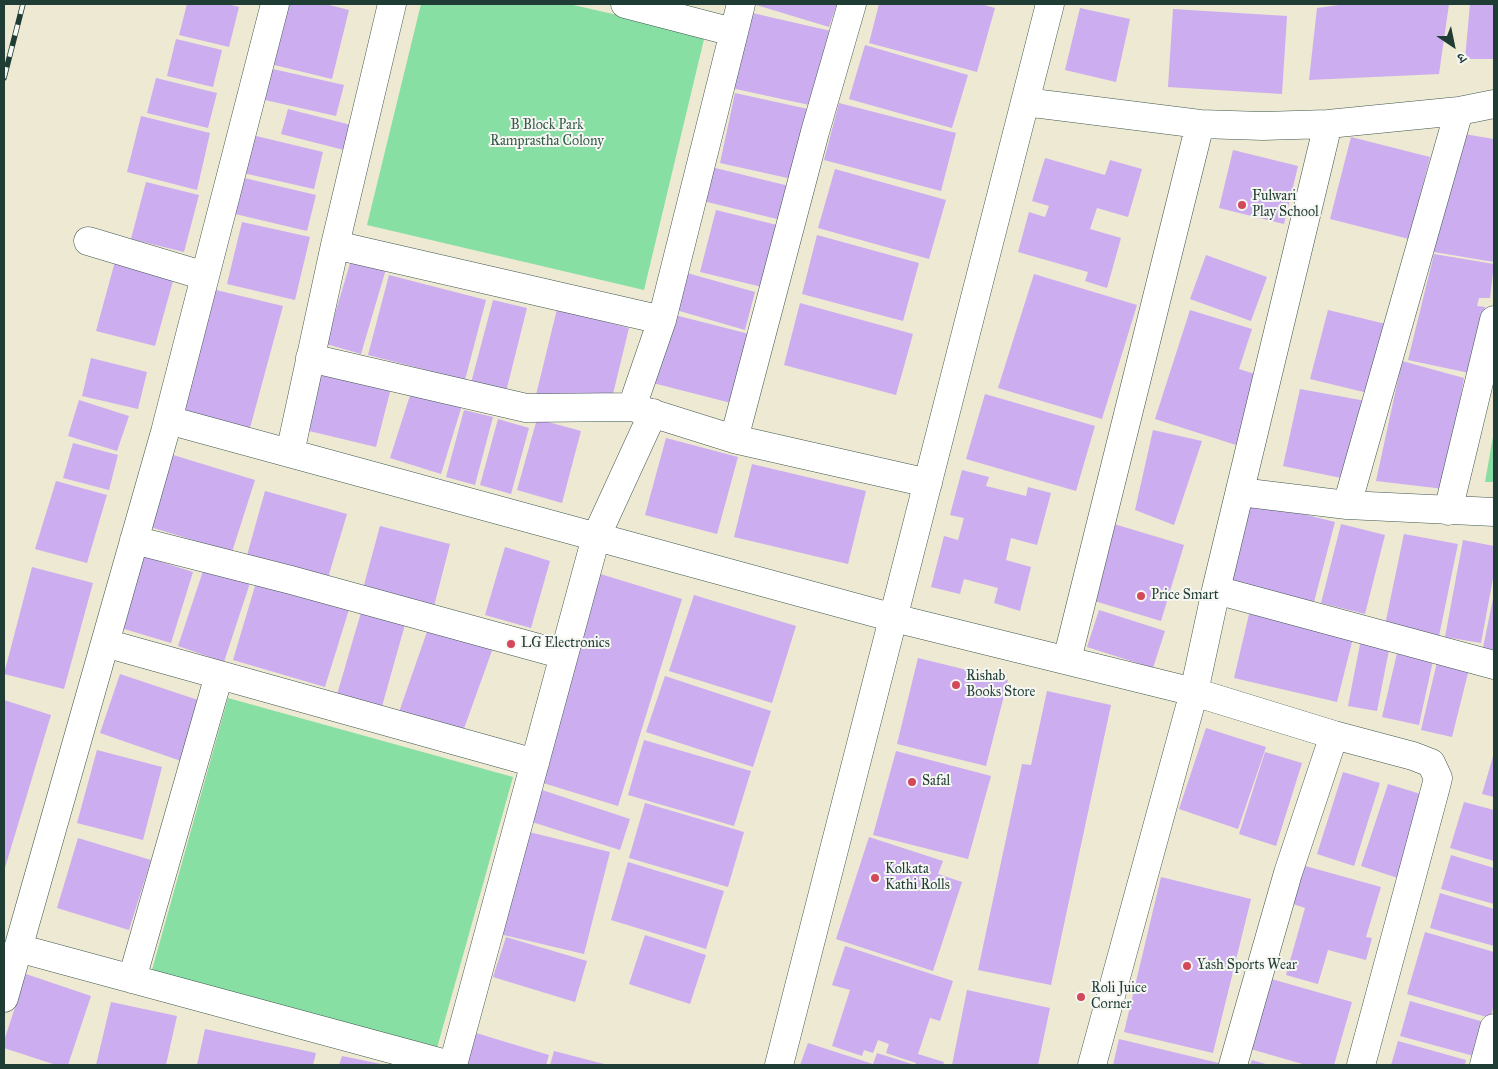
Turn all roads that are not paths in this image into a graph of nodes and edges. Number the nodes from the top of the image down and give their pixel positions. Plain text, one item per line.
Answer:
1 (275, 4) edge
2 (392, 4) edge
3 (625, 4) edge
4 (741, 4) edge
5 (852, 4) edge
6 (1050, 4) edge
7 (734, 32) junction
8 (1025, 102) junction
9 (1494, 104) edge
10 (1459, 111) junction
11 (1200, 124) junction
12 (1328, 124) junction
13 (88, 242) dead end
14 (335, 244) junction
15 (205, 276) junction
16 (662, 320) junction
17 (1494, 320) edge
18 (310, 358) junction
19 (642, 410) junction
20 (168, 420) junction
21 (734, 439) junction
22 (290, 453) junction
23 (928, 483) junction
24 (1240, 492) junction
25 (1347, 505) junction
26 (1448, 511) junction
27 (1494, 512) edge
28 (596, 537) junction
29 (134, 540) junction
30 (1216, 590) junction
31 (894, 618) junction
32 (105, 643) junction
33 (564, 655) junction
34 (1066, 660) junction
35 (1494, 666) edge
36 (219, 675) junction
37 (1194, 692) junction
38 (1334, 735) junction
39 (535, 763) junction
40 (18, 948) junction
41 (132, 979) junction
42 (4, 998) edge
43 (1494, 1028) edge
44 (452, 1065) edge
45 (780, 1065) edge
46 (1092, 1065) edge
47 (1233, 1065) edge
48 (1361, 1065) edge
49 (1484, 1065) edge

1 - 15 street
2 - 14 street
3 - 7 street
4 - 7 street
5 - 21 street
6 - 8 street
7 - 16 street
8 - 11 street
8 - 23 street
9 - 10 street
10 - 12 street
10 - 25 street
11 - 12 street
11 - 34 street
12 - 24 street
13 - 15 street
14 - 16 street
14 - 18 street
15 - 20 street
16 - 19 street
17 - 26 street
18 - 19 street
18 - 22 street
19 - 21 street
19 - 28 street
20 - 22 street
20 - 29 street
21 - 23 street
22 - 28 street
23 - 31 street
24 - 25 street
24 - 30 street
25 - 26 street
26 - 27 street
28 - 31 street
28 - 33 street
29 - 32 street
29 - 33 street
30 - 35 street
30 - 37 street
31 - 34 street
31 - 45 street
32 - 36 street
32 - 40 street
33 - 39 street
34 - 37 street
36 - 39 street
36 - 41 street
37 - 38 street
37 - 46 street
38 - 47 street
38 - 48 street
39 - 44 street
40 - 41 street
40 - 42 street
41 - 44 street
43 - 49 street

